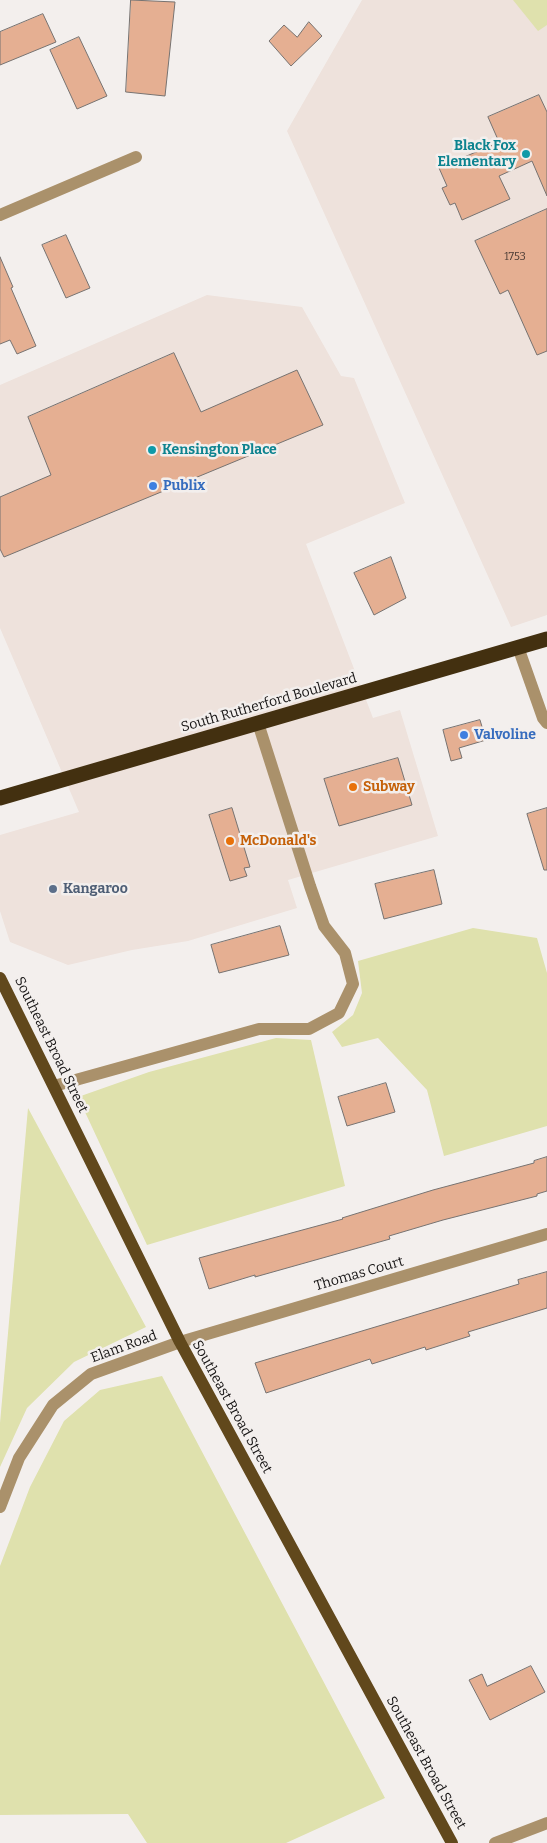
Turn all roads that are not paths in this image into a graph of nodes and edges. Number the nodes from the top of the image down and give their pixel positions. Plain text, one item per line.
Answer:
1 (136, 156) dead end
2 (0, 215) edge
3 (547, 638) edge
4 (518, 647) junction
5 (258, 723) junction
6 (547, 723) edge
7 (0, 798) edge
8 (0, 978) edge
9 (54, 1086) junction
10 (547, 1234) edge
11 (180, 1342) junction
12 (0, 1507) edge
13 (547, 1823) edge
14 (452, 1843) edge
15 (495, 1843) edge

1 - 2 street
3 - 4 highway, South Rutherford Boulevard
4 - 5 highway, South Rutherford Boulevard
4 - 6 street
5 - 7 highway, South Rutherford Boulevard
5 - 9 street
8 - 9 main road, Southeast Broad Street
9 - 11 main road, Southeast Broad Street
10 - 11 street, Thomas Court
11 - 12 street, Elam Road
11 - 14 main road, Southeast Broad Street
13 - 15 street

